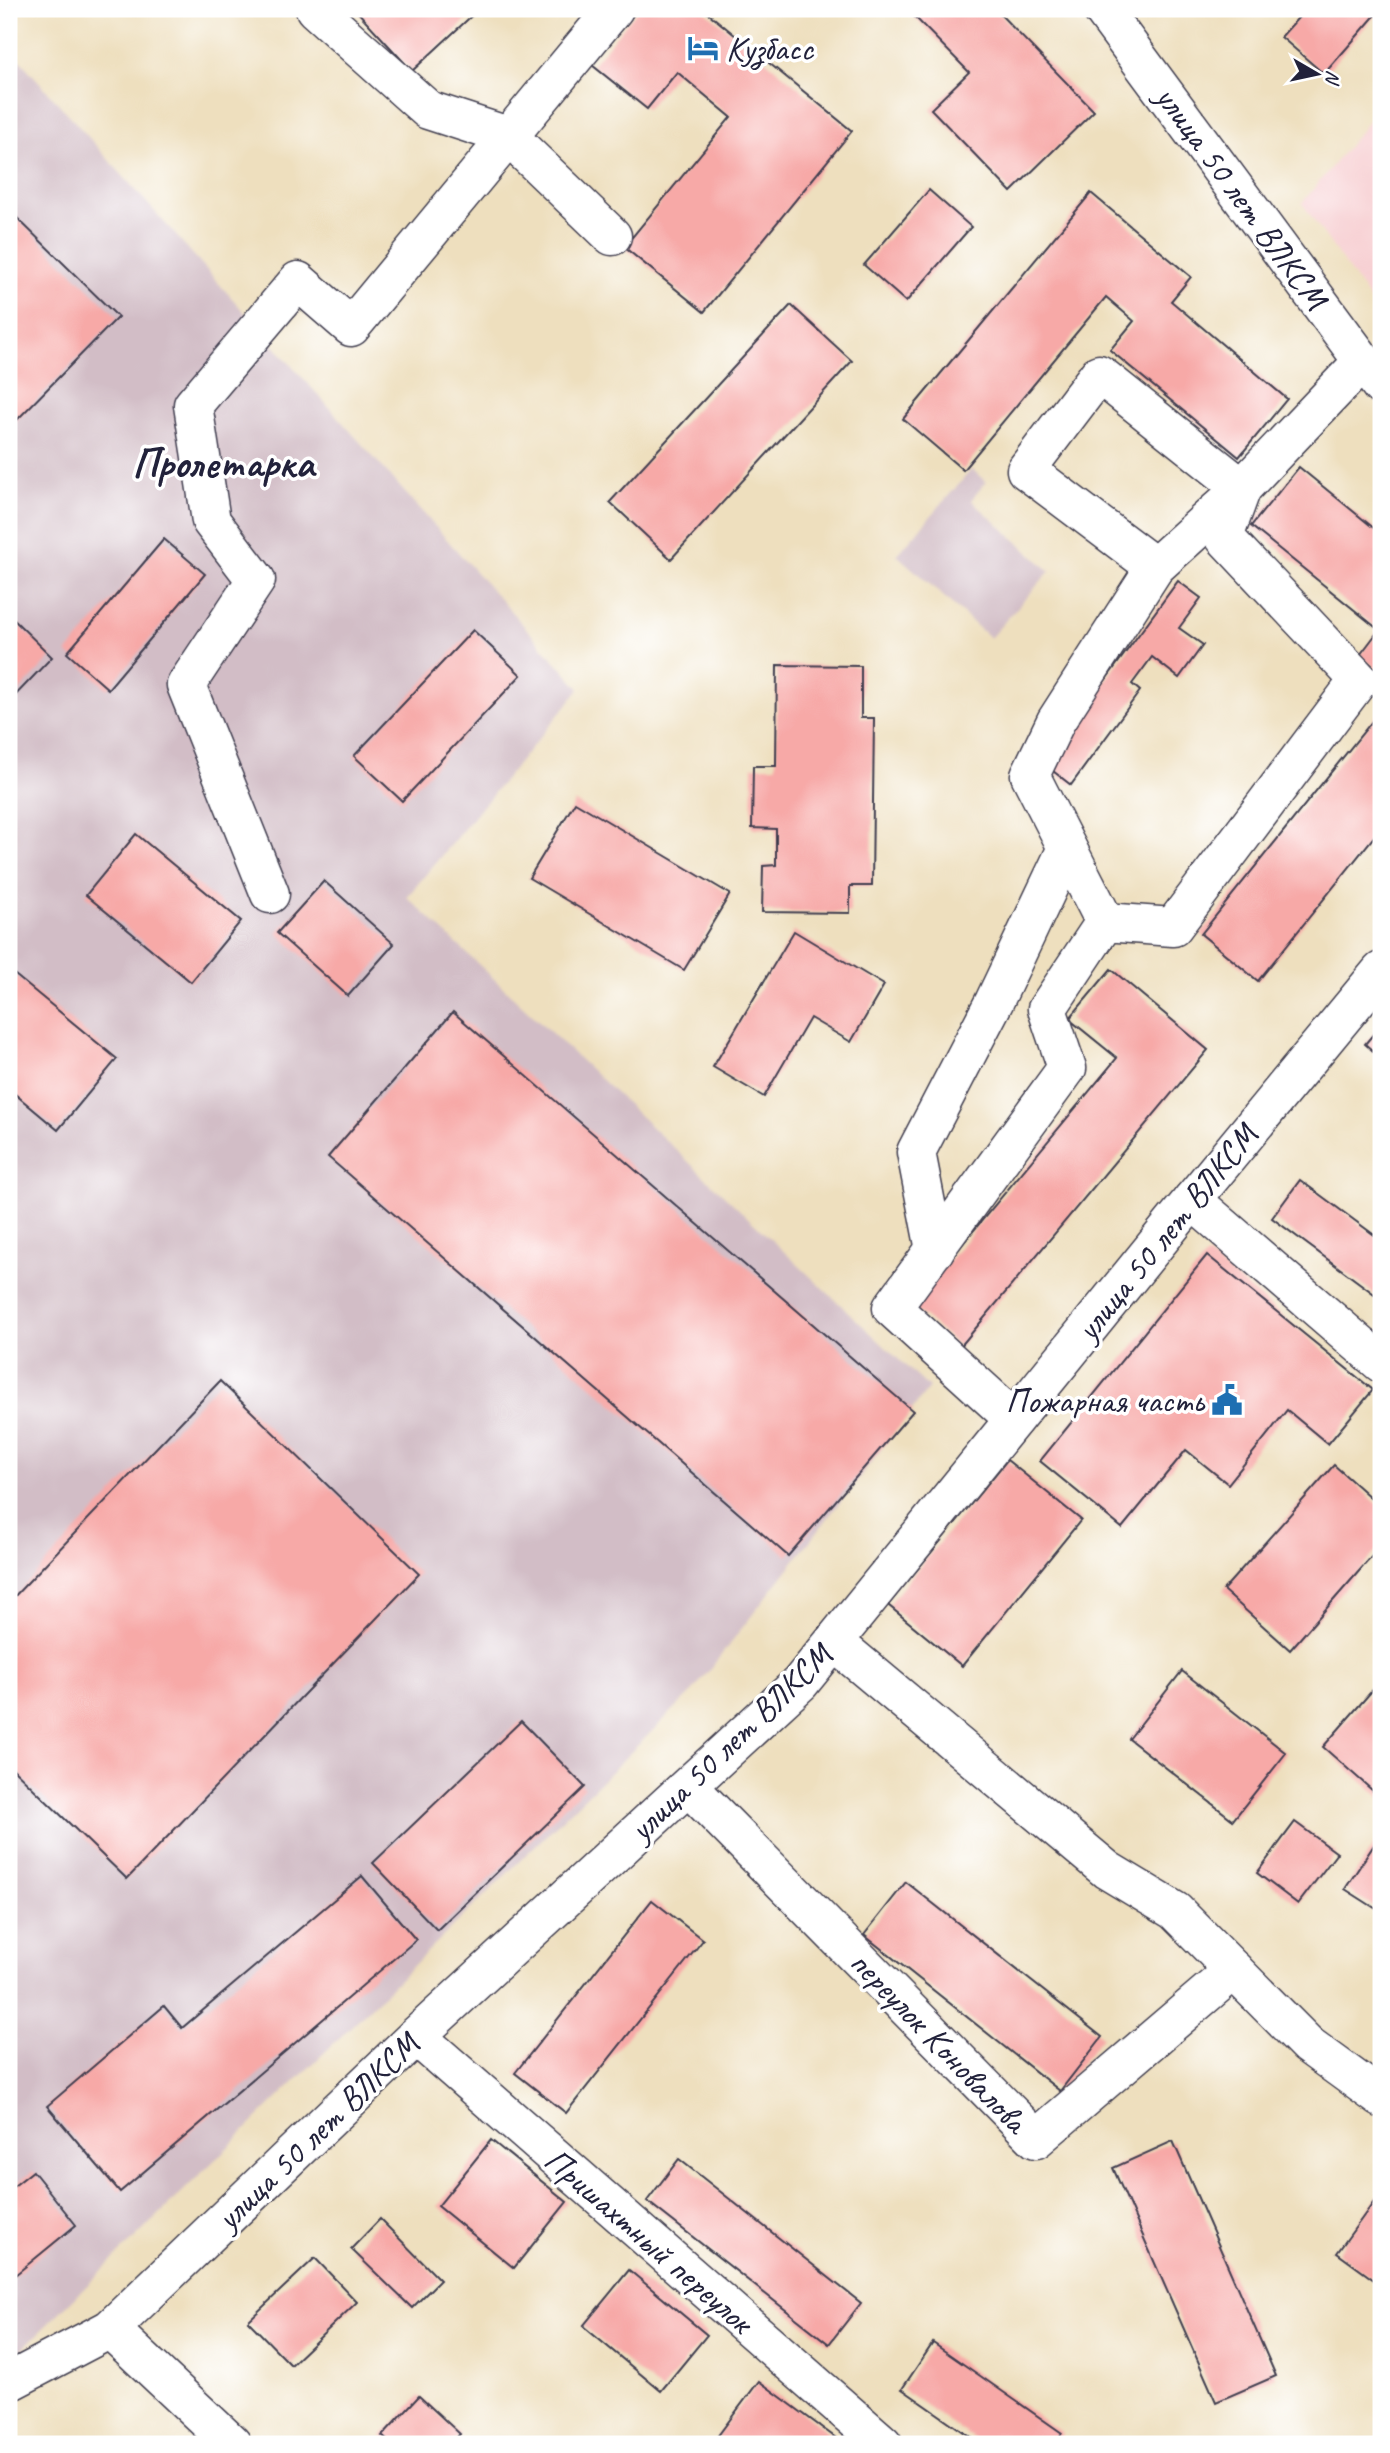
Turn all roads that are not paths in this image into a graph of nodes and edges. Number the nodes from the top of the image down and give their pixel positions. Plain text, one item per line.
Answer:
1 (315, 9) edge
2 (614, 9) edge
3 (1102, 9) edge
4 (508, 136) junction
5 (612, 236) dead end
6 (1372, 374) edge
7 (1242, 488) junction
8 (1155, 567) junction
9 (1067, 848) junction
10 (270, 894) dead end
11 (1105, 922) junction
12 (1381, 971) edge
13 (1192, 1200) junction
14 (935, 1250) junction
15 (1381, 1363) edge
16 (1014, 1419) junction
17 (834, 1642) junction
18 (689, 1787) junction
19 (1234, 1970) junction
20 (416, 2036) junction
21 (1381, 2098) edge
22 (110, 2329) junction
23 (9, 2382) edge
24 (232, 2444) edge
25 (883, 2444) edge

1 - 4 street
2 - 4 street
3 - 6 street, улица 50 лет ВЛКСМ
4 - 5 street
4 - 10 street
6 - 7 street
7 - 8 street
7 - 8 street
7 - 11 street
8 - 9 street
9 - 11 street
9 - 14 street
11 - 14 street
12 - 13 street, улица 50 лет ВЛКСМ
13 - 15 street
13 - 16 street, улица 50 лет ВЛКСМ
14 - 16 street
16 - 17 street, улица 50 лет ВЛКСМ
17 - 18 street, улица 50 лет ВЛКСМ
17 - 19 street
18 - 19 street, переулок Коновалова
18 - 20 street, улица 50 лет ВЛКСМ
19 - 21 street
20 - 22 street, улица 50 лет ВЛКСМ
20 - 25 street, Пришахтный переулок
22 - 23 street, улица 50 лет ВЛКСМ
22 - 24 street

